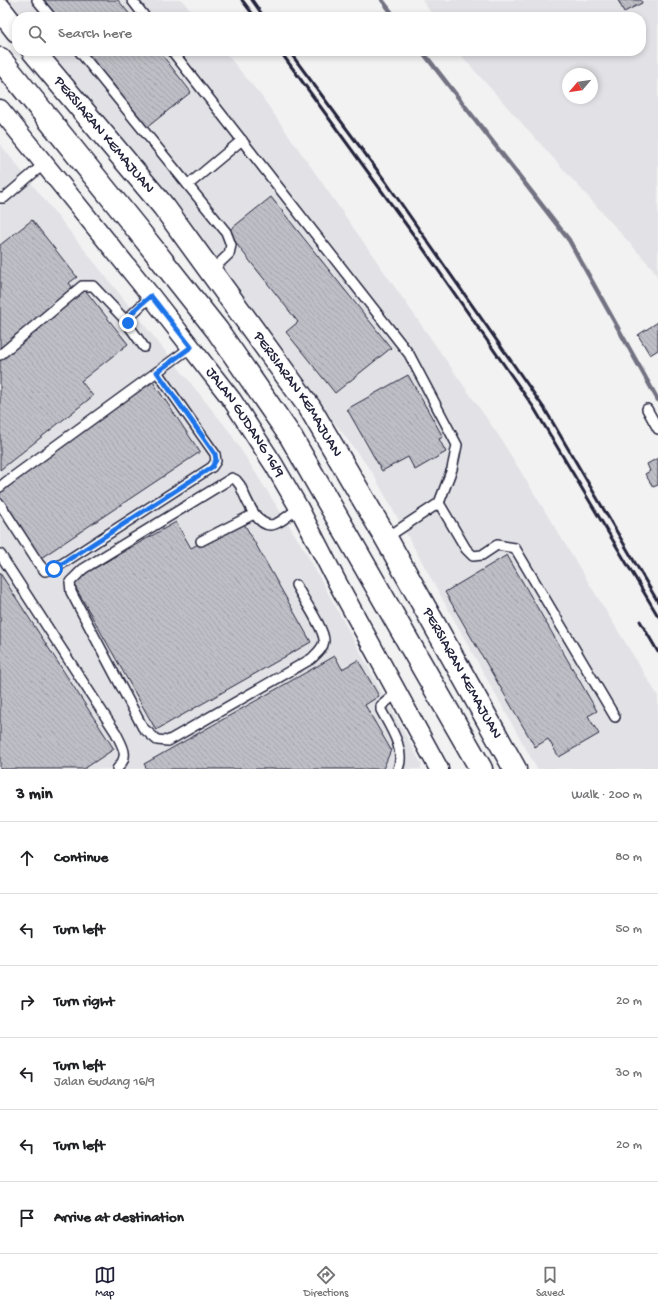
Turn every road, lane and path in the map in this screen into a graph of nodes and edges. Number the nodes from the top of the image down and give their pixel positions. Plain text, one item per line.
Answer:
1 (37, 0) edge
2 (132, 0) edge
3 (0, 9) edge
4 (47, 12) edge
5 (141, 12) edge
6 (12, 25) edge
7 (37, 56) edge
8 (83, 56) edge
9 (176, 56) edge
10 (0, 59) edge
11 (0, 109) edge
12 (242, 140) junction
13 (45, 163) junction
14 (188, 185) junction
15 (0, 198) edge
16 (164, 207) junction
17 (137, 229) junction
18 (210, 272) junction
19 (151, 296) junction
20 (128, 323) junction
21 (144, 347) dead end
22 (191, 347) junction
23 (0, 355) edge
24 (157, 372) junction
25 (647, 409) dead end
26 (658, 429) edge
27 (0, 487) edge
28 (439, 503) junction
29 (0, 504) edge
30 (299, 508) junction
31 (254, 514) junction
32 (386, 538) junction
33 (201, 541) dead end
34 (0, 554) edge
35 (296, 585) dead end
36 (398, 692) junction
37 (614, 717) dead end
38 (117, 769) edge
39 (398, 769) edge
40 (439, 769) edge
41 (481, 769) edge
42 (515, 769) edge

1 - 4 lane
2 - 5 lane
3 - 6 main road
7 - 16 main road, PERSIARAN KEMAJUAN
8 - 14 lane
9 - 12 lane
10 - 17 main road, PERSIARAN KEMAJUAN
11 - 13 street, JALAN GUDANG 16/9
12 - 14 lane
12 - 28 lane
13 - 15 lane
13 - 19 street, JALAN GUDANG 16/9
14 - 18 lane
16 - 17 main road
16 - 18 main road, PERSIARAN KEMAJUAN
17 - 41 main road, PERSIARAN KEMAJUAN
18 - 32 main road, PERSIARAN KEMAJUAN
19 - 20 lane
19 - 22 street, JALAN GUDANG 16/9
20 - 21 lane
20 - 23 lane
22 - 24 lane
22 - 30 street, JALAN GUDANG 16/9
24 - 27 lane
24 - 29 lane
25 - 26 lane
28 - 32 lane
28 - 37 lane
30 - 31 lane
30 - 36 street, JALAN GUDANG 16/9
31 - 33 lane
31 - 35 lane
32 - 42 main road, PERSIARAN KEMAJUAN
34 - 38 lane
36 - 39 lane
36 - 40 street, JALAN GUDANG 16/9

